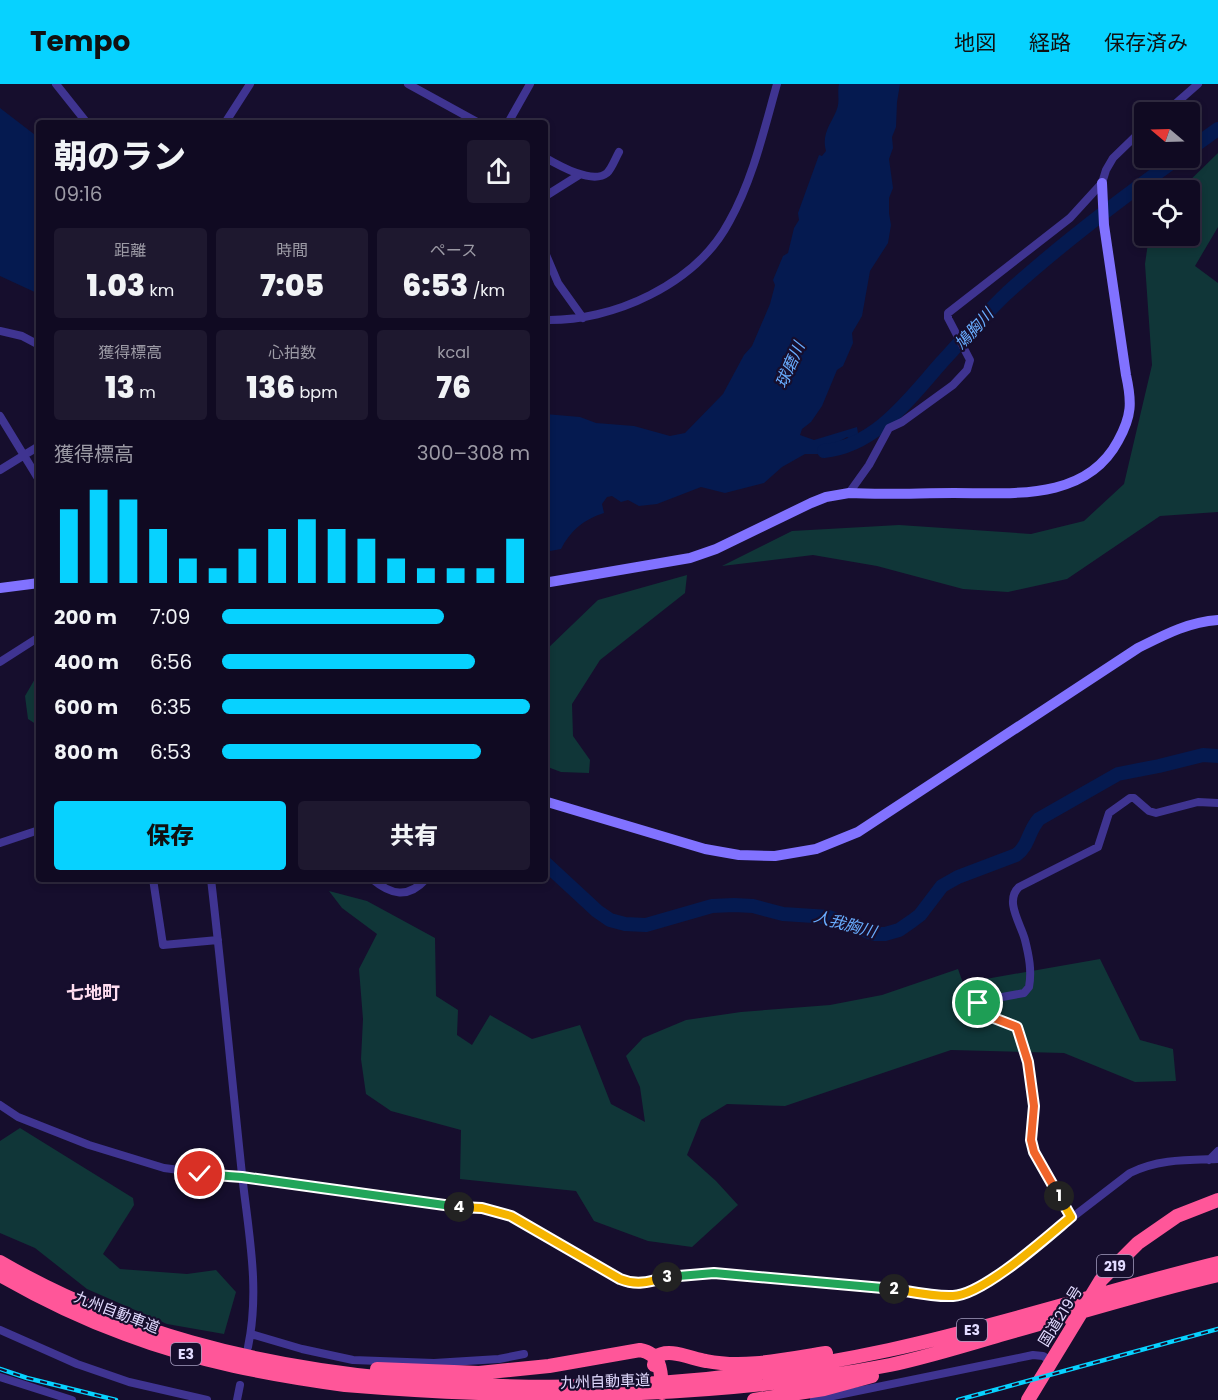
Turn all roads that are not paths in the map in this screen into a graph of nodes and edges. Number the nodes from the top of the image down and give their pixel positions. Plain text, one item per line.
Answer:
1 (56, 84) edge
2 (250, 84) edge
3 (408, 84) edge
4 (530, 84) edge
5 (777, 84) edge
6 (1198, 84) edge
7 (1177, 102) edge
8 (85, 120) edge
9 (227, 120) edge
10 (474, 120) edge
11 (510, 120) edge
12 (1134, 136) edge
13 (619, 152) dead end
14 (548, 160) edge
15 (579, 175) junction
16 (1102, 183) junction
17 (548, 194) edge
18 (548, 259) edge
19 (583, 318) junction
20 (548, 320) edge
21 (0, 331) edge
22 (36, 343) edge
23 (0, 416) edge
24 (36, 448) edge
25 (24, 455) junction
26 (0, 470) edge
27 (36, 475) edge
28 (849, 493) junction
29 (548, 582) edge
30 (36, 584) edge
31 (0, 588) edge
32 (1218, 620) edge
33 (36, 639) edge
34 (0, 662) edge
35 (548, 802) edge
36 (1218, 803) edge
37 (36, 831) edge
38 (0, 843) edge
39 (153, 882) edge
40 (211, 882) edge
41 (377, 882) edge
42 (423, 882) edge
43 (218, 940) junction
44 (0, 1105) edge
45 (1218, 1151) edge
46 (1218, 1159) edge
47 (1209, 1160) junction
48 (242, 1177) junction
49 (1218, 1200) edge
50 (1071, 1217) junction
51 (0, 1263) edge
52 (1218, 1263) edge
53 (0, 1275) edge
54 (1218, 1275) edge
55 (1106, 1300) junction
56 (1051, 1316) junction
57 (0, 1330) edge
58 (251, 1334) junction
59 (248, 1347) dead end
60 (959, 1348) junction
61 (891, 1350) junction
62 (524, 1354) dead end
63 (657, 1357) junction
64 (285, 1365) junction
65 (1049, 1365) junction
66 (657, 1371) junction
67 (0, 1377) edge
68 (240, 1384) dead end
69 (384, 1391) junction
70 (1032, 1394) edge
71 (72, 1400) edge
72 (207, 1400) edge
73 (237, 1400) edge
74 (422, 1400) edge
75 (655, 1400) edge
76 (662, 1400) edge
77 (754, 1400) edge
78 (814, 1400) edge

1 - 8 street
2 - 9 street
3 - 10 street
4 - 11 street
5 - 19 street
6 - 7 street
12 - 16 street
13 - 15 street
14 - 15 street
15 - 17 street
16 - 28 street
16 - 28 main road
18 - 19 street
19 - 20 street
21 - 22 street
23 - 25 street
24 - 25 street
25 - 26 street
25 - 27 street
28 - 29 main road
30 - 31 main road
32 - 35 main road
33 - 34 street
36 - 50 street
37 - 38 street
39 - 43 street
40 - 43 street
41 - 42 street
43 - 48 street
44 - 48 street
45 - 47 street
46 - 47 street
47 - 50 street
48 - 50 street
48 - 58 street
49 - 65 highway, 国道219号 / 219
51 - 64 highway, 九州自動車道 / E3
52 - 55 highway, 九州自動車道 / E3
53 - 69 highway, 九州自動車道 / E3
54 - 55 highway, 九州自動車道 / E3
55 - 56 highway, 九州自動車道 / E3
56 - 60 highway, 九州自動車道 / E3
56 - 61 highway, 九州自動車道 / E3
57 - 72 street
58 - 59 street
58 - 62 street
60 - 69 highway, 九州自動車道 / E3
60 - 77 highway
61 - 63 highway
61 - 64 highway, 九州自動車道 / E3
63 - 64 highway
63 - 66 highway
65 - 70 highway, 国道219号 / 219
65 - 78 street
66 - 75 highway
66 - 76 highway
67 - 71 street
68 - 73 street
69 - 74 highway

